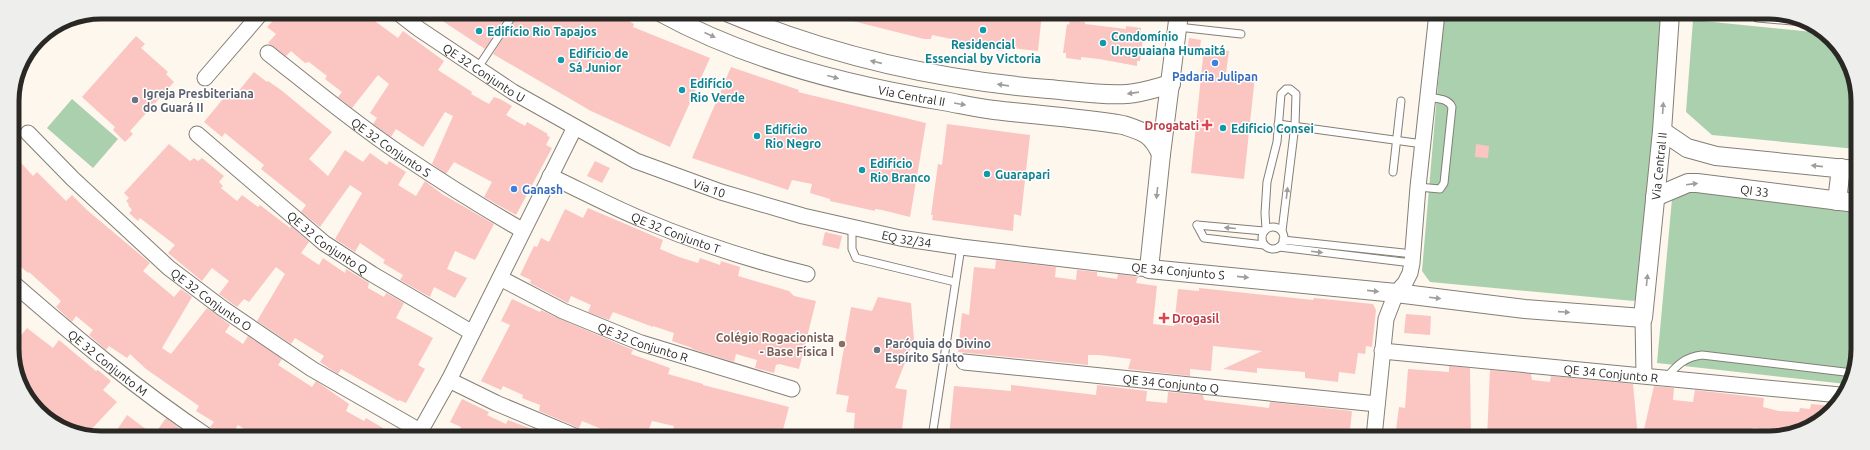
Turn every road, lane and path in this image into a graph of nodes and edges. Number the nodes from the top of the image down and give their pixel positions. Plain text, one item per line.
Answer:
1 (256, 19) edge
2 (407, 19) edge
3 (510, 19) edge
4 (676, 19) edge
5 (745, 19) edge
6 (1436, 19) edge
7 (1670, 19) edge
8 (1178, 20) edge
9 (1242, 34) dead end
10 (808, 43) junction
11 (268, 53) dead end
12 (477, 69) junction
13 (800, 69) junction
14 (205, 78) dead end
15 (1171, 84) junction
16 (1427, 97) junction
17 (1402, 101) dead end
18 (1278, 124) junction
19 (1295, 125) junction
20 (575, 127) junction
21 (1662, 131) junction
22 (28, 133) dead end
23 (197, 134) dead end
24 (1397, 140) junction
25 (1423, 144) junction
26 (1161, 154) junction
27 (1848, 169) edge
28 (1393, 172) dead end
29 (550, 176) junction
30 (1418, 187) junction
31 (1655, 197) junction
32 (1837, 201) junction
33 (1851, 202) edge
34 (852, 228) junction
35 (522, 230) junction
36 (1265, 230) junction
37 (1282, 231) junction
38 (1284, 240) junction
39 (1264, 245) junction
40 (961, 247) junction
41 (1278, 247) junction
42 (1412, 258) junction
43 (1149, 269) junction
44 (807, 274) dead end
45 (500, 278) junction
46 (955, 282) junction
47 (19, 288) edge
48 (1396, 293) junction
49 (1643, 318) junction
50 (471, 332) junction
51 (1382, 351) junction
52 (964, 362) dead end
53 (1847, 372) edge
54 (1644, 375) junction
55 (1666, 378) junction
56 (449, 380) junction
57 (792, 390) dead end
58 (1837, 395) edge
59 (1377, 404) junction
60 (200, 431) edge
61 (414, 431) edge
62 (421, 431) edge
63 (563, 431) edge
64 (933, 431) edge
65 (1375, 431) edge

1 - 14 street
2 - 12 street, QE 32 Conjunto U
3 - 12 lane
4 -> 13 street, Via Central II
5 - 10 street, Via Central II
6 - 16 street
21 -> 7 street, Via Central II
8 - 9 lane
8 - 15 street
10 - 13 street
15 -> 10 street, Via Central II
11 - 35 street, QE 32 Conjunto S
12 - 20 street, QE 32 Conjunto U
13 -> 26 street, Via Central II
15 - 26 street
16 - 25 street
16 - 30 lane
17 - 24 lane
18 - 19 lane
18 - 19 lane
18 - 36 lane
19 - 24 lane
37 -> 19 lane
20 - 29 street
20 - 34 street, Via 10
27 -> 21 street
21 - 31 street, Via Central II
22 - 61 street, QE 32 Conjunto O
23 - 50 street, QE 32 Conjunto Q
24 - 25 lane
24 - 28 lane
25 - 30 street
26 -> 43 street
27 - 32 street
29 - 35 street
29 - 44 street, QE 32 Conjunto T
30 - 42 street
31 -> 32 street, QI 33
49 -> 31 street, Via Central II
32 - 33 street, QI 33
34 - 40 street, EQ 32/34
34 - 46 lane
35 - 45 street
36 - 37 lane
36 - 39 lane
36 -> 39 lane
37 - 38 lane
38 - 41 lane
38 - 42 lane
39 - 41 lane
40 - 43 street, QE 34 Conjunto S
40 - 46 lane
41 -> 42 lane
42 - 48 street
43 -> 48 street, QE 34 Conjunto S
45 - 50 street
45 - 57 street, QE 32 Conjunto R
46 - 64 lane
47 - 60 street, QE 32 Conjunto M
48 -> 49 street
48 - 51 street
49 - 54 street, Via Central II
50 - 56 street
51 - 54 street, QE 34 Conjunto R
51 - 59 street
52 - 59 street, QE 34 Conjunto Q
53 - 55 lane
54 - 55 street, QE 34 Conjunto R
55 - 58 street, QE 34 Conjunto R
56 - 62 street
56 - 63 street
59 - 65 street

